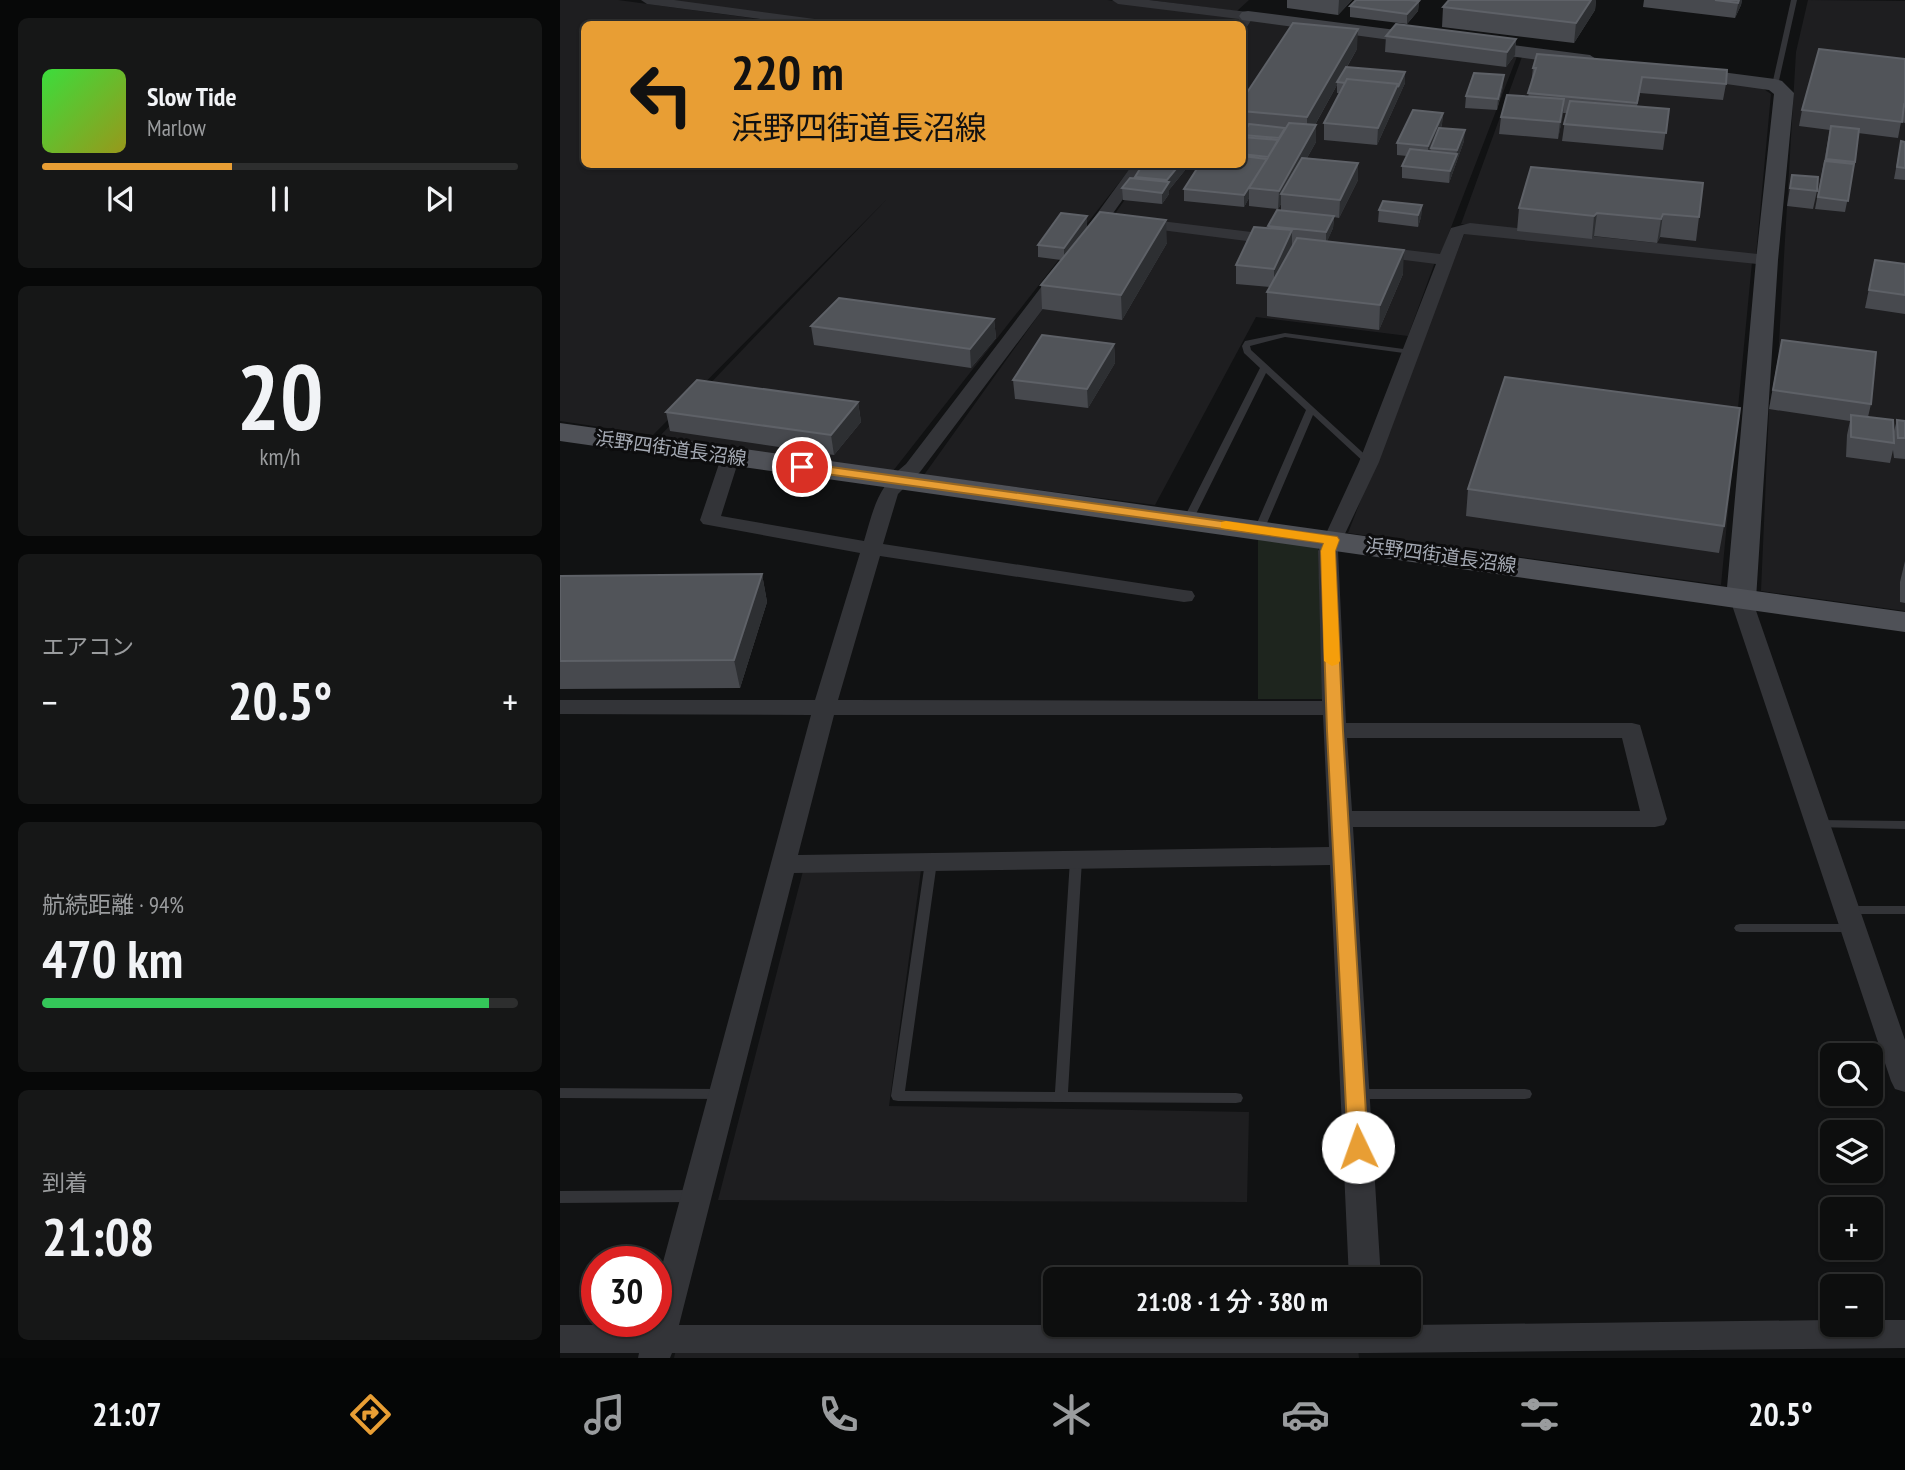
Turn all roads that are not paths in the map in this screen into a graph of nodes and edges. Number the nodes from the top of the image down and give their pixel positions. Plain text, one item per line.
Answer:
1 (647, 0) edge
2 (1118, 0) edge
3 (1264, 0) edge
4 (1794, 0) edge
5 (1245, 20) edge
6 (800, 21) edge
7 (1609, 63) edge
8 (1664, 70) edge
9 (1775, 85) junction
10 (1138, 168) edge
11 (1101, 219) junction
12 (1446, 260) junction
13 (1767, 260) junction
14 (1411, 352) junction
15 (1265, 367) junction
16 (1311, 409) junction
17 (560, 432) edge
18 (730, 456) junction
19 (1369, 462) junction
20 (898, 480) junction
21 (1188, 520) junction
22 (1259, 530) junction
23 (1332, 540) junction
24 (872, 549) junction
25 (1184, 596) dead end
26 (1741, 599) junction
27 (1905, 622) edge
28 (560, 707) edge
29 (824, 708) junction
30 (1334, 720) junction
31 (1340, 819) junction
32 (1817, 824) junction
33 (1905, 825) edge
34 (1342, 856) junction
35 (1076, 860) junction
36 (931, 862) junction
37 (783, 864) junction
38 (1905, 910) edge
39 (1850, 919) junction
40 (1740, 928) dead end
41 (1905, 1081) edge
42 (560, 1093) edge
43 (723, 1094) junction
44 (1355, 1094) junction
45 (1525, 1094) dead end
46 (1061, 1097) junction
47 (1236, 1098) dead end
48 (696, 1196) junction
49 (560, 1197) edge
50 (1364, 1267) edge
51 (1905, 1334) edge
52 (560, 1339) edge
53 (1369, 1341) edge
54 (656, 1349) edge

1 - 6 street
2 - 5 street
3 - 5 street
4 - 9 lane
5 - 7 street
8 - 9 street
9 - 13 street
10 - 11 street
11 - 12 street
11 - 20 street
12 - 13 street
12 - 14 street
13 - 26 street
14 - 15 lane
14 - 19 street
15 - 16 lane
15 - 21 lane
16 - 19 lane
16 - 22 lane
17 - 18 main road, 浜野四街道長沼線
18 - 20 main road, 浜野四街道長沼線
18 - 24 street
19 - 23 street
20 - 21 main road, 浜野四街道長沼線
20 - 24 street
21 - 22 main road, 浜野四街道長沼線
22 - 23 main road, 浜野四街道長沼線
23 - 26 main road, 浜野四街道長沼線
23 - 30 street
24 - 25 street
24 - 29 street
26 - 27 main road, 浜野四街道長沼線
26 - 32 street
28 - 29 street
29 - 30 street
29 - 37 street
30 - 31 street
30 - 31 street
31 - 34 street
32 - 33 lane
32 - 39 street
34 - 35 street
34 - 44 street
35 - 36 street
35 - 46 lane
36 - 37 street
36 - 46 lane
37 - 43 street
38 - 39 lane
39 - 40 lane
39 - 41 street
42 - 43 lane
43 - 48 street
44 - 45 lane
44 - 50 street
46 - 47 lane
48 - 49 lane
48 - 54 street
51 - 53 street
52 - 54 street
53 - 54 street

